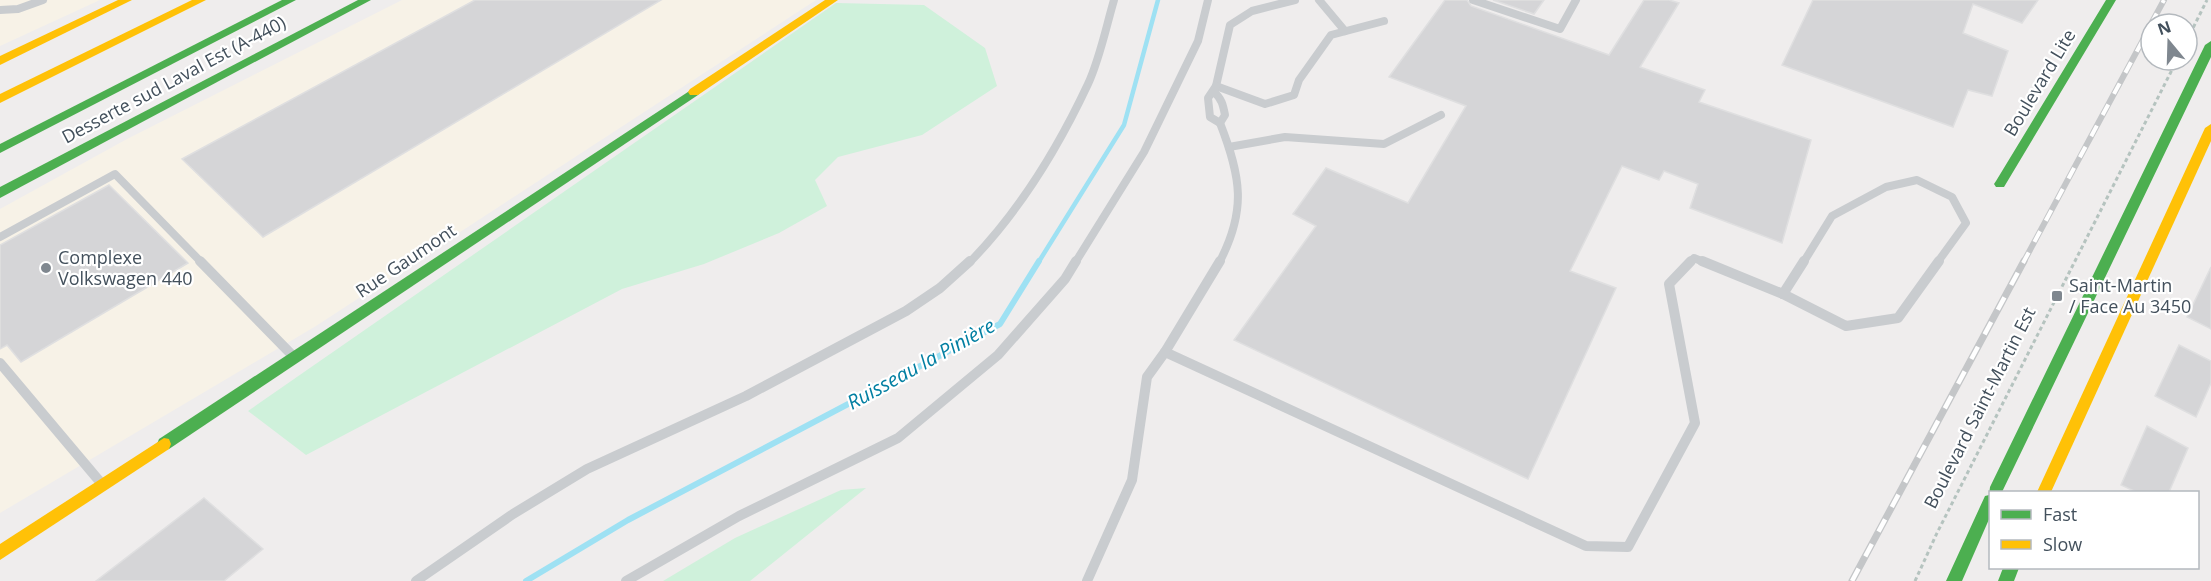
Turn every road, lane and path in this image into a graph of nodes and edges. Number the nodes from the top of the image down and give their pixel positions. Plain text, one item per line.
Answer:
1 (43, 0) edge
2 (127, 0) edge
3 (201, 0) edge
4 (291, 0) edge
5 (366, 0) edge
6 (833, 0) edge
7 (1114, 0) edge
8 (1208, 0) edge
9 (1252, 0) edge
10 (1295, 0) edge
11 (1319, 0) edge
12 (1473, 0) edge
13 (1576, 0) edge
14 (2111, 0) edge
15 (2207, 0) edge
16 (1260, 9) junction
17 (0, 10) edge
18 (2199, 16) edge
19 (1384, 21) dead end
20 (1345, 31) junction
21 (2211, 45) edge
22 (0, 61) edge
23 (2171, 72) edge
24 (1215, 89) junction
25 (0, 99) edge
26 (1441, 115) dead end
27 (1220, 123) junction
28 (2211, 128) edge
29 (1229, 147) junction
30 (0, 148) edge
31 (2000, 184) dead end
32 (0, 193) edge
33 (0, 237) edge
34 (1783, 294) junction
35 (1165, 352) junction
36 (295, 357) junction
37 (0, 363) edge
38 (102, 485) junction
39 (1995, 491) edge
40 (2044, 491) edge
41 (1989, 503) edge
42 (0, 553) edge
43 (416, 581) edge
44 (626, 581) edge
45 (1087, 581) edge
46 (1915, 581) edge
47 (1954, 581) edge

1 - 17 lane
2 - 22 main road
3 - 25 main road
4 - 30 main road
5 - 32 main road, Desserte sud Laval Est (A-440)
6 - 36 main road, Rue Gaumont
7 - 43 lane
8 - 44 lane
9 - 16 lane
10 - 16 lane
11 - 20 lane
12 - 13 lane
14 - 31 main road, Boulevard Lite
15 - 18 path
16 - 24 lane
19 - 20 lane
20 - 24 lane
21 - 39 main road
23 - 46 path, Boulevard Saint-Martin Est
24 - 27 lane
24 - 27 lane
26 - 29 lane
27 - 29 lane
28 - 40 main road
29 - 35 lane
33 - 36 lane
34 - 34 lane
34 - 35 lane
35 - 45 lane
36 - 38 main road, Rue Gaumont
37 - 38 lane
38 - 42 main road, Rue Gaumont
41 - 47 main road

